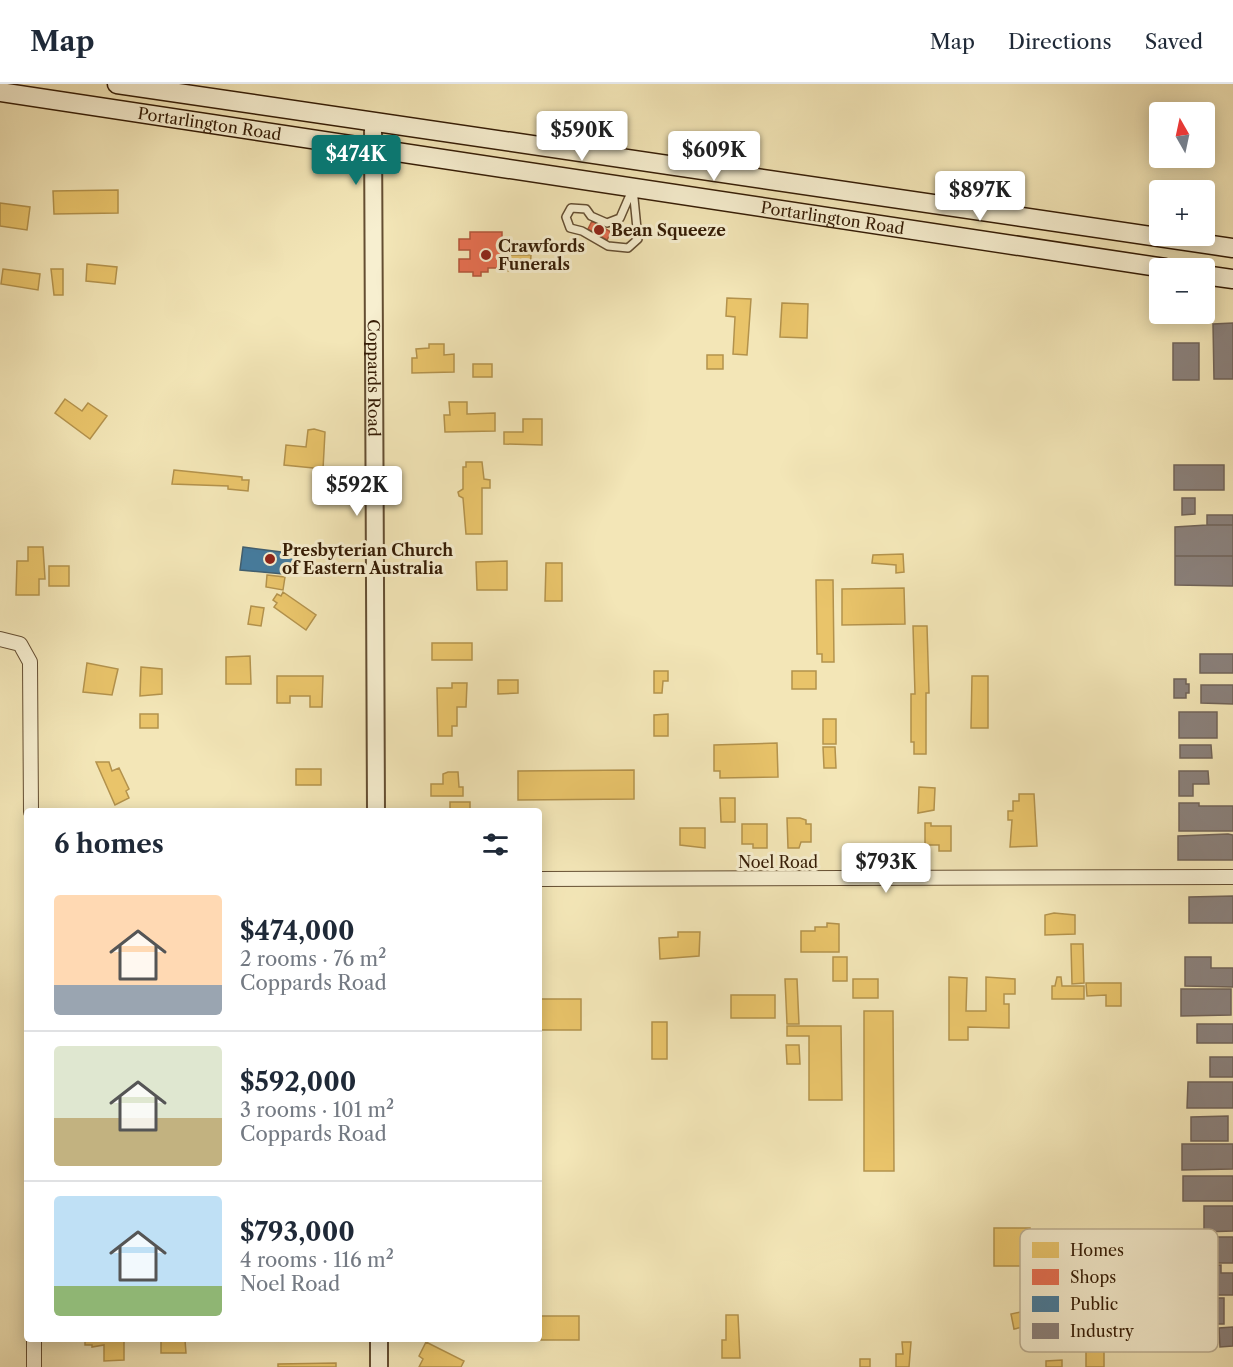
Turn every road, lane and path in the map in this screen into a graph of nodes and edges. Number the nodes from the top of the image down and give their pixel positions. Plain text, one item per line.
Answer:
1 (117, 84) edge
2 (0, 92) edge
3 (373, 123) junction
4 (373, 148) junction
5 (633, 188) junction
6 (1233, 248) edge
7 (1149, 266) edge
8 (1215, 276) edge
9 (1233, 279) edge
10 (0, 639) edge
11 (31, 808) edge
12 (376, 808) edge
13 (1233, 877) edge
14 (542, 879) edge
15 (34, 1342) edge
16 (379, 1342) edge
17 (34, 1367) edge
18 (379, 1367) edge

1 - 3 main road, Portarlington Road
2 - 4 main road, Portarlington Road
3 - 4 street, Coppards Road
3 - 6 main road, Portarlington Road
4 - 5 main road, Portarlington Road
4 - 12 street, Coppards Road
5 - 5 lane
5 - 7 main road, Portarlington Road
8 - 9 main road
10 - 11 street
13 - 14 street, Noel Road
15 - 17 street
16 - 18 street

